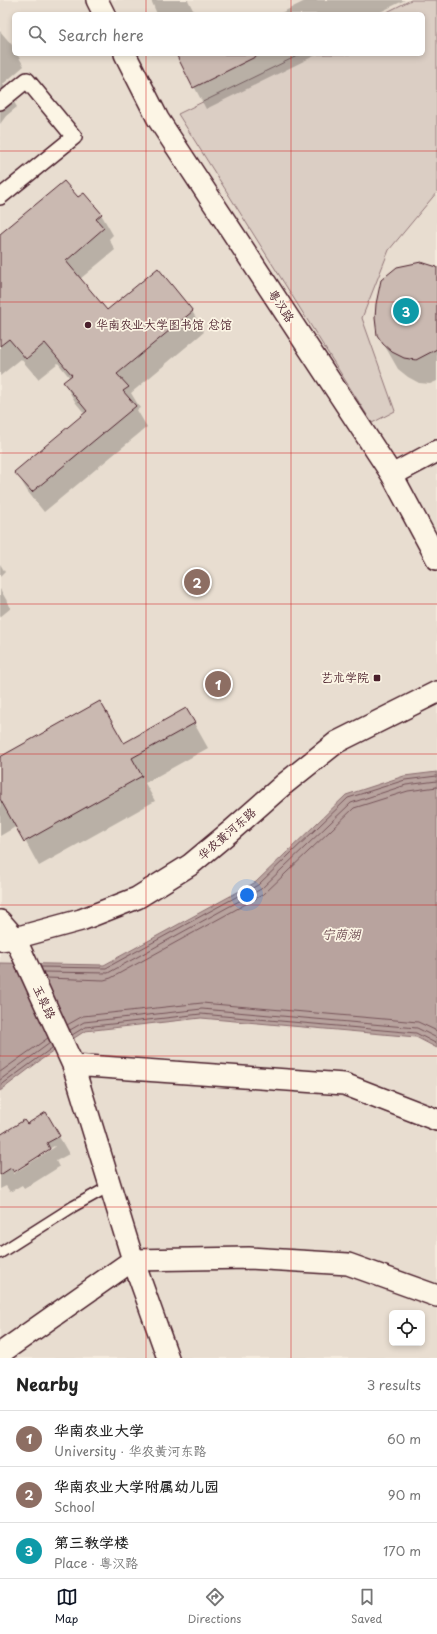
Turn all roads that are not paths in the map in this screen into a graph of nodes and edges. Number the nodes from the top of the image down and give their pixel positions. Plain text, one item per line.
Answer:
1 (97, 0) edge
2 (103, 12) edge
3 (126, 56) edge
4 (0, 102) edge
5 (0, 197) edge
6 (437, 451) edge
7 (392, 475) junction
8 (437, 559) edge
9 (437, 692) edge
10 (0, 920) edge
11 (7, 939) edge
12 (73, 1065) junction
13 (437, 1120) edge
14 (110, 1186) junction
15 (0, 1253) edge
16 (133, 1260) junction
17 (437, 1296) edge
18 (0, 1356) edge
19 (168, 1358) edge

1 - 2 street
3 - 7 street, 粤汉路
4 - 5 street
6 - 7 street
7 - 8 street, 粤汉路
9 - 11 street, 华农黄河东路
10 - 11 street, 玉泉路
11 - 12 street, 玉泉路
12 - 13 street
12 - 14 street, 玉泉路
14 - 15 lane
14 - 16 street, 玉泉路
16 - 17 street
16 - 18 street
16 - 19 street, 玉泉路

